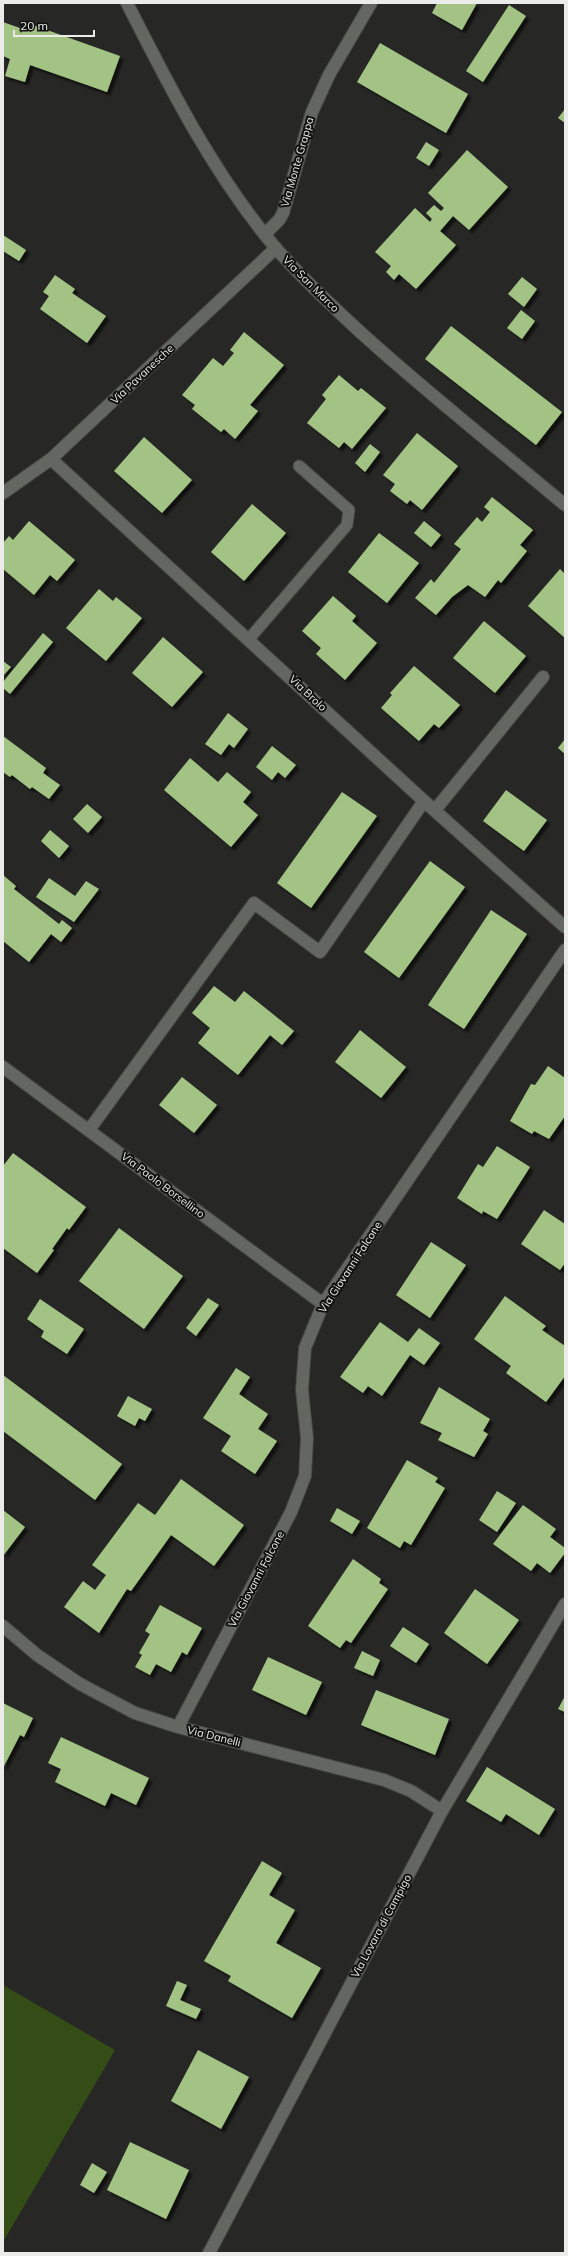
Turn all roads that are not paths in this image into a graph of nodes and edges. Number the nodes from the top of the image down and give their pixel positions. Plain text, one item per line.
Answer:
1 (128, 3) edge
2 (371, 3) edge
3 (265, 234) junction
4 (276, 248) junction
5 (51, 459) junction
6 (299, 466) dead end
7 (3, 493) edge
8 (565, 505) edge
9 (249, 639) junction
10 (543, 677) dead end
11 (424, 801) junction
12 (435, 810) junction
13 (565, 926) edge
14 (565, 950) edge
15 (3, 1067) edge
16 (89, 1130) junction
17 (323, 1304) junction
18 (565, 1604) edge
19 (4, 1630) edge
20 (178, 1727) junction
21 (442, 1812) junction
22 (209, 2253) edge

1 - 3 street, Via San Marco
2 - 3 street, Via Monte Grappa
3 - 4 street, Via San Marco
4 - 5 street, Via Pavanesche
4 - 8 street, Via San Marco
5 - 7 street, Via Pavanesche
5 - 9 street, Via Brolo
6 - 9 lane
9 - 11 street, Via Brolo
10 - 12 street
11 - 12 street, Via Brolo
11 - 16 street
12 - 13 street, Via Brolo
14 - 17 street, Via Giovanni Falcone
15 - 16 street, Via Paolo Borsellino
16 - 17 street, Via Paolo Borsellino
17 - 20 street, Via Giovanni Falcone
18 - 21 street, Via Lovara di Campigo
19 - 20 street, Via Danelli
20 - 21 street, Via Danelli
21 - 22 street, Via Lovara di Campigo

